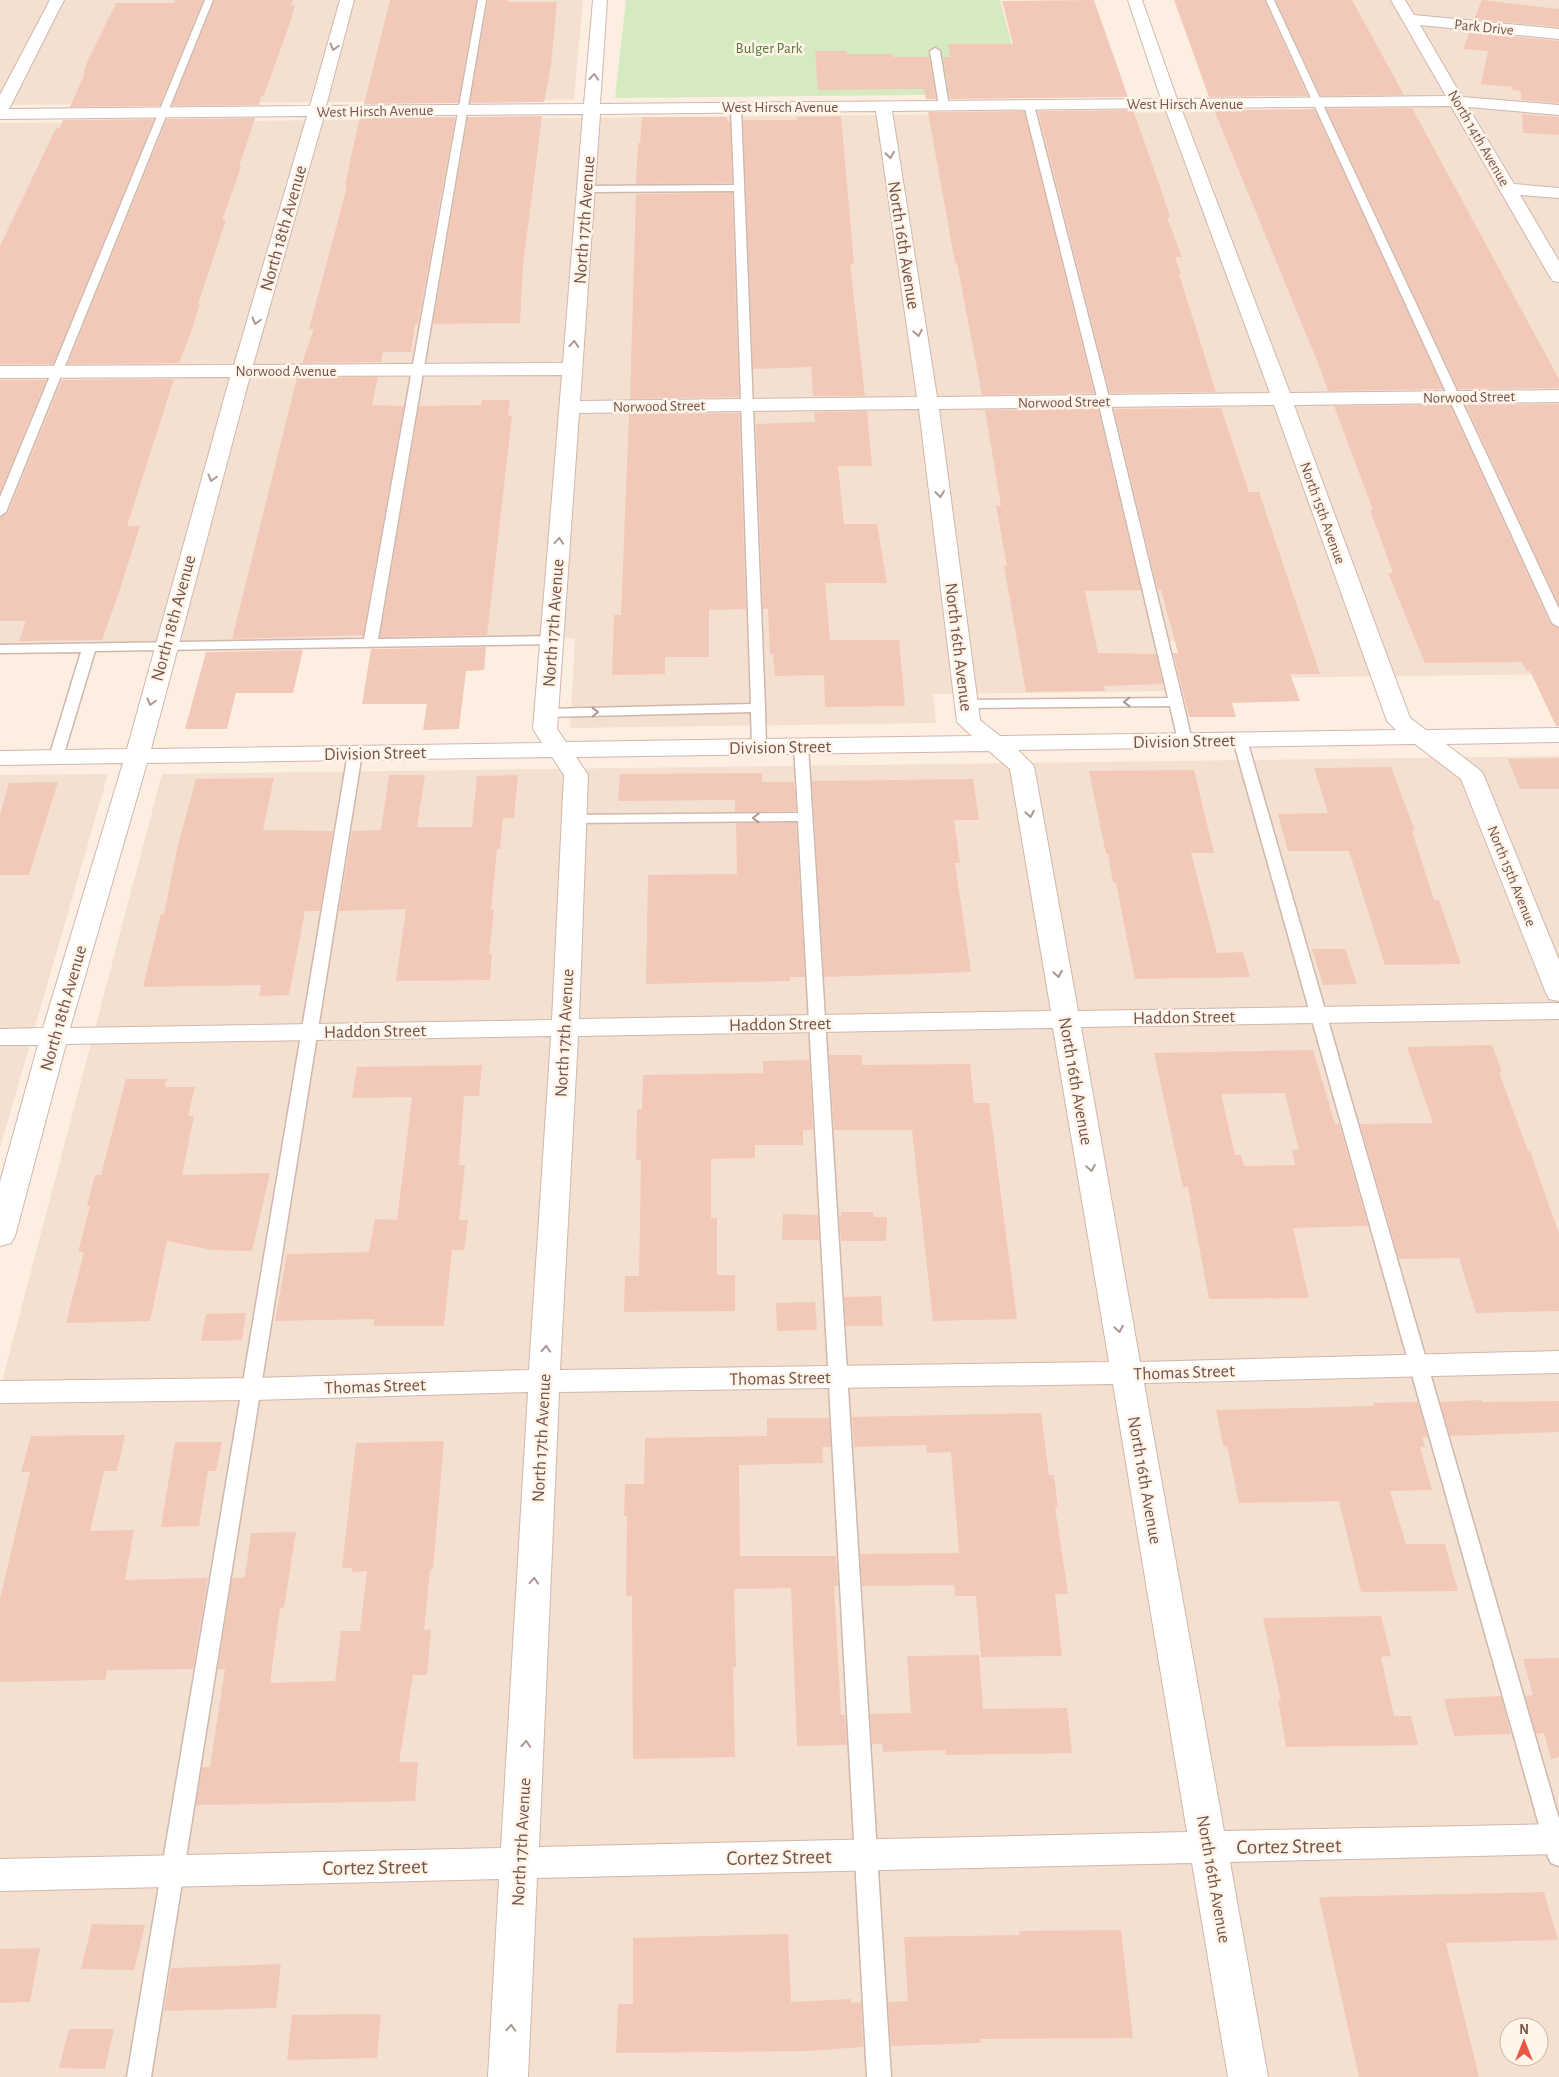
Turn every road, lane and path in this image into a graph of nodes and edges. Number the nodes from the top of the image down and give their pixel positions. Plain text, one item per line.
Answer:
1 (57, 0) edge
2 (209, 0) edge
3 (346, 0) edge
4 (482, 0) edge
5 (600, 0) edge
6 (1135, 0) edge
7 (1270, 0) edge
8 (1398, 0) edge
9 (1409, 19) junction
10 (1559, 34) edge
11 (935, 52) dead end
12 (1458, 101) junction
13 (1318, 103) junction
14 (1171, 104) junction
15 (1030, 105) junction
16 (882, 106) junction
17 (944, 106) junction
18 (736, 108) junction
19 (592, 109) junction
20 (463, 110) junction
21 (1559, 110) edge
22 (317, 111) junction
23 (0, 112) edge
24 (164, 112) junction
25 (739, 188) junction
26 (1508, 189) junction
27 (586, 190) junction
28 (1559, 193) edge
29 (1559, 276) edge
30 (572, 368) junction
31 (418, 370) junction
32 (242, 371) junction
33 (0, 372) edge
34 (56, 372) junction
35 (1559, 396) edge
36 (1454, 397) junction
37 (1282, 399) junction
38 (1104, 401) junction
39 (928, 403) junction
40 (746, 405) junction
41 (569, 407) junction
42 (0, 512) edge
43 (1559, 623) edge
44 (552, 640) junction
45 (370, 644) junction
46 (165, 647) junction
47 (89, 648) junction
48 (0, 649) edge
49 (1176, 702) junction
50 (966, 704) junction
51 (758, 708) junction
52 (546, 713) junction
53 (1559, 735) edge
54 (1420, 737) junction
55 (1240, 740) junction
56 (1185, 741) junction
57 (994, 744) junction
58 (801, 746) junction
59 (760, 747) junction
60 (560, 750) junction
61 (354, 753) junction
62 (137, 756) junction
63 (56, 757) junction
64 (0, 758) edge
65 (805, 817) junction
66 (574, 819) junction
67 (1559, 993) edge
68 (1559, 1011) edge
69 (1319, 1015) junction
70 (1066, 1019) junction
71 (817, 1024) junction
72 (565, 1028) junction
73 (309, 1032) junction
74 (54, 1036) junction
75 (0, 1037) edge
76 (0, 1236) edge
77 (1559, 1362) edge
78 (1418, 1365) junction
79 (1127, 1373) junction
80 (838, 1377) junction
81 (544, 1381) junction
82 (251, 1389) junction
83 (0, 1392) edge
84 (1557, 1845) edge
85 (1208, 1848) junction
86 (866, 1855) junction
87 (520, 1863) junction
88 (172, 1871) junction
89 (0, 1875) edge
90 (139, 2077) edge
91 (508, 2077) edge
92 (879, 2077) edge
93 (1248, 2077) edge

1 - 23 street
2 - 24 lane
3 -> 22 street, North 18th Avenue
4 - 20 lane
19 -> 5 street, North 17th Avenue
6 - 14 street, North 15th Avenue
7 - 13 lane
8 - 9 street, North 14th Avenue
9 - 10 street, Park Drive
9 - 12 street, North 14th Avenue
11 - 17 lane
12 - 13 street, West Hirsch Avenue
12 - 21 street, West Hirsch Avenue
12 - 26 street, North 14th Avenue
13 - 14 street, West Hirsch Avenue
13 - 36 lane
14 - 15 street, West Hirsch Avenue
14 - 37 street, North 15th Avenue
15 - 17 street, West Hirsch Avenue
15 - 38 lane
16 - 17 street, West Hirsch Avenue
16 - 18 street, West Hirsch Avenue
16 -> 39 street, North 16th Avenue
18 - 19 street, West Hirsch Avenue
18 - 25 lane
19 - 20 street, West Hirsch Avenue
19 - 27 street, North 17th Avenue
20 - 22 street, West Hirsch Avenue
20 - 31 lane
22 - 24 street, West Hirsch Avenue
22 -> 32 street, North 18th Avenue
23 - 24 street, West Hirsch Avenue
24 - 34 lane
25 - 27 lane
25 - 40 lane
26 - 28 street
26 - 29 street, North 14th Avenue
30 -> 27 street, North 17th Avenue
30 - 31 street, Norwood Avenue
30 - 41 street, North 17th Avenue
31 - 32 street, Norwood Avenue
31 - 45 lane
32 - 34 street, Norwood Avenue
32 -> 46 street, North 18th Avenue
33 - 34 street, Norwood Avenue
34 - 42 lane
35 - 36 street, Norwood Street
36 - 37 street, Norwood Street
36 - 43 lane
37 - 38 street, Norwood Street
37 - 54 street, North 15th Avenue
38 - 39 street, Norwood Street
38 - 49 lane
39 - 40 street, Norwood Street
39 -> 50 street, North 16th Avenue
40 - 41 street, Norwood Street
40 - 51 lane
44 -> 41 street, North 17th Avenue
44 - 45 lane
44 - 52 street, North 17th Avenue
45 - 46 lane
46 - 47 lane
46 -> 62 street, North 18th Avenue
47 - 48 lane
47 - 63 lane
49 -> 50 lane
49 - 56 lane
50 - 57 street, North 16th Avenue
52 -> 51 lane
51 - 59 lane
52 - 60 street, North 17th Avenue
53 - 54 street, Division Street
54 - 55 street, Division Street
54 - 67 street, North 15th Avenue
55 - 56 street, Division Street
55 - 69 lane
56 - 57 street, Division Street
57 - 58 street, Division Street
57 -> 70 street, North 16th Avenue
58 - 59 street, Division Street
58 - 65 lane
59 - 60 street, Division Street
60 - 61 street, Division Street
60 - 66 street, North 17th Avenue
61 - 62 street, Division Street
61 - 73 lane
62 - 63 street, Division Street
62 - 74 street, North 18th Avenue
63 - 64 street, Division Street
65 -> 66 lane
65 - 71 lane
66 - 72 street, North 17th Avenue
68 - 69 street, Haddon Street
69 - 70 street, Haddon Street
69 - 78 lane
70 - 71 street, Haddon Street
70 -> 79 street, North 16th Avenue
71 - 72 street, Haddon Street
71 - 80 lane
72 - 73 street, Haddon Street
81 -> 72 street, North 17th Avenue
73 - 74 street, Haddon Street
73 - 82 lane
74 - 75 street, Haddon Street
74 - 76 street, North 18th Avenue
77 - 78 street, Thomas Street
78 - 79 street, Thomas Street
78 - 84 lane
79 - 80 street, Thomas Street
79 - 85 street, North 16th Avenue
80 - 81 street, Thomas Street
80 - 86 lane
81 - 82 street, Thomas Street
87 -> 81 street, North 17th Avenue
82 - 83 street, Thomas Street
82 - 88 lane
84 - 85 street, Cortez Street
85 - 86 street, Cortez Street
85 - 93 street, North 16th Avenue
86 - 87 street, Cortez Street
86 - 92 lane
87 - 88 street, Cortez Street
91 -> 87 street, North 17th Avenue
88 - 89 street, Cortez Street
88 - 90 lane

